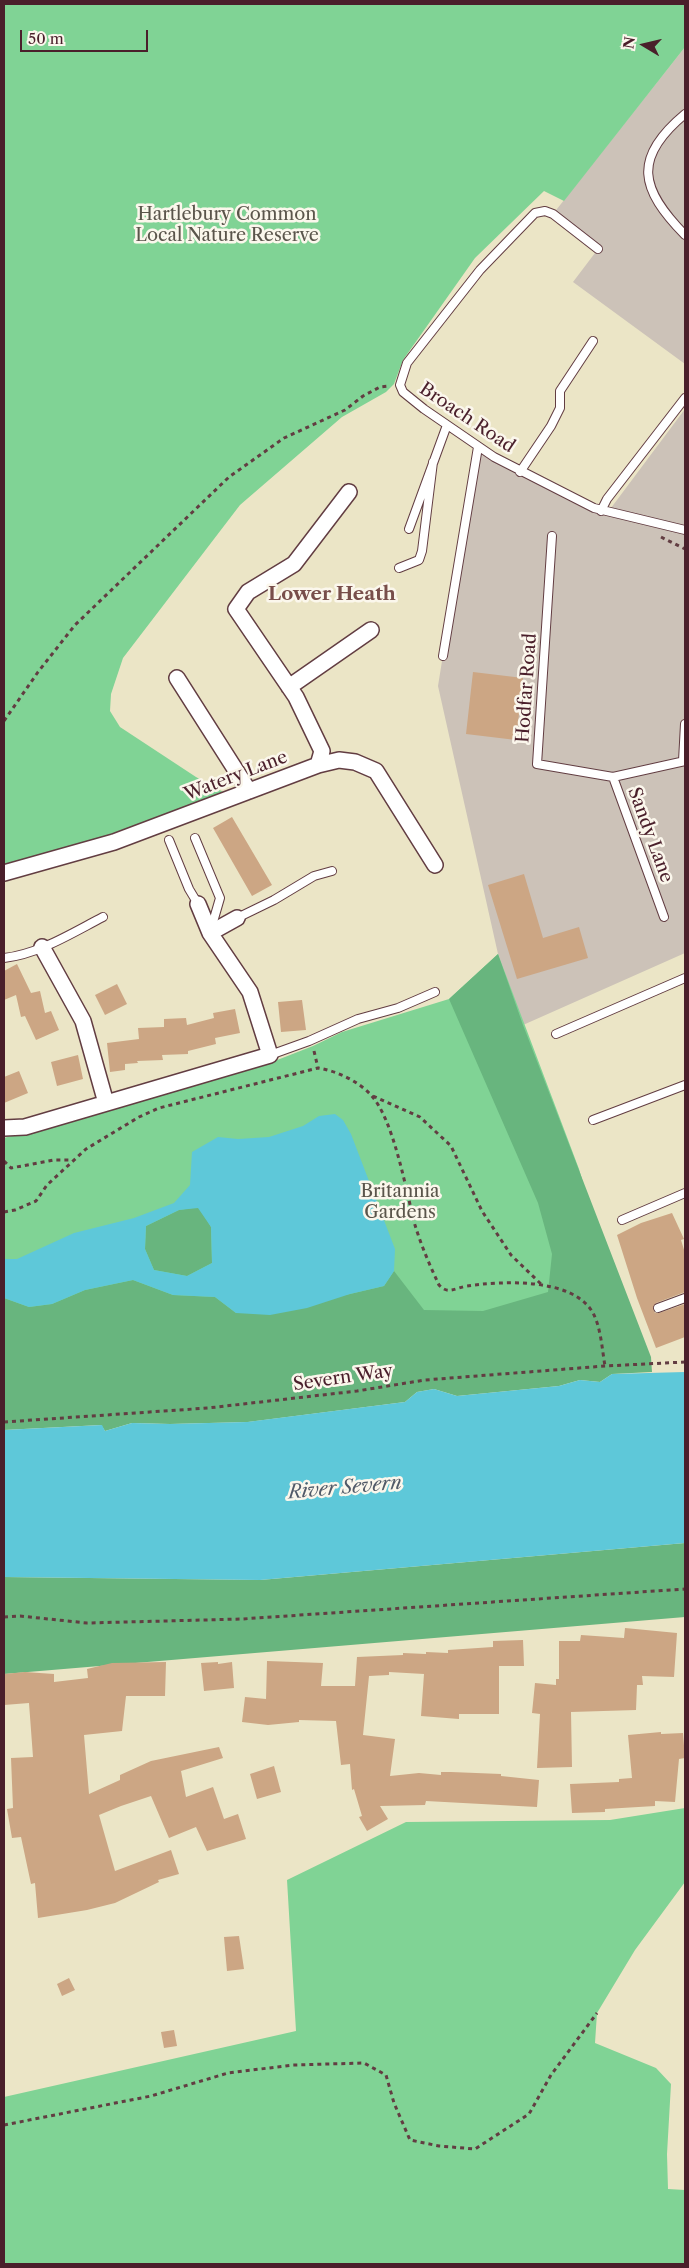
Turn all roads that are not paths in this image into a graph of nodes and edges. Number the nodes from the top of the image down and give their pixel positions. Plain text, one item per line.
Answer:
1 (685, 114) edge
2 (685, 235) edge
3 (598, 249) dead end
4 (593, 341) dead end
5 (685, 398) edge
6 (447, 425) junction
7 (478, 447) junction
8 (433, 462) junction
9 (520, 472) junction
10 (350, 492) dead end
11 (601, 510) junction
12 (409, 529) dead end
13 (685, 530) edge
14 (552, 536) dead end
15 (399, 568) dead end
16 (370, 630) dead end
17 (443, 656) dead end
18 (177, 678) dead end
19 (289, 687) junction
20 (685, 724) edge
21 (684, 761) edge
22 (318, 765) junction
23 (613, 777) junction
24 (250, 791) junction
25 (195, 838) dead end
26 (169, 840) dead end
27 (434, 864) dead end
28 (332, 871) dead end
29 (4, 873) edge
30 (198, 904) joint
31 (103, 917) dead end
32 (664, 917) dead end
33 (237, 918) joint
34 (210, 933) junction
35 (42, 947) junction
36 (4, 958) edge
37 (685, 978) edge
38 (435, 992) dead end
39 (556, 1034) dead end
40 (270, 1055) junction
41 (685, 1085) edge
42 (106, 1103) junction
43 (593, 1120) dead end
44 (4, 1128) edge
45 (685, 1193) edge
46 (622, 1220) dead end
47 (685, 1298) edge
48 (658, 1308) dead end

1 - 2 lane
3 - 6 lane, Broach Road
4 - 9 lane
5 - 11 lane
6 - 7 lane, Broach Road
6 - 8 lane
7 - 9 lane, Broach Road
7 - 17 lane
8 - 12 lane
8 - 15 lane
9 - 11 lane, Broach Road
10 - 19 street
11 - 13 lane, Broach Road
14 - 23 lane, Hodfar Road
16 - 19 street
18 - 24 street
19 - 22 street
20 - 21 lane
21 - 23 lane, Sandy Lane
22 - 24 street, Watery Lane
22 - 27 street, Watery Lane
23 - 32 lane, Sandy Lane
24 - 29 street, Watery Lane
25 - 34 lane
26 - 30 lane
28 - 33 lane
30 - 34 street
31 - 35 lane
33 - 34 street
34 - 40 street
35 - 36 lane
35 - 42 street
37 - 39 lane
38 - 40 lane
40 - 42 street
41 - 43 lane
42 - 44 street
45 - 46 lane
47 - 48 lane

